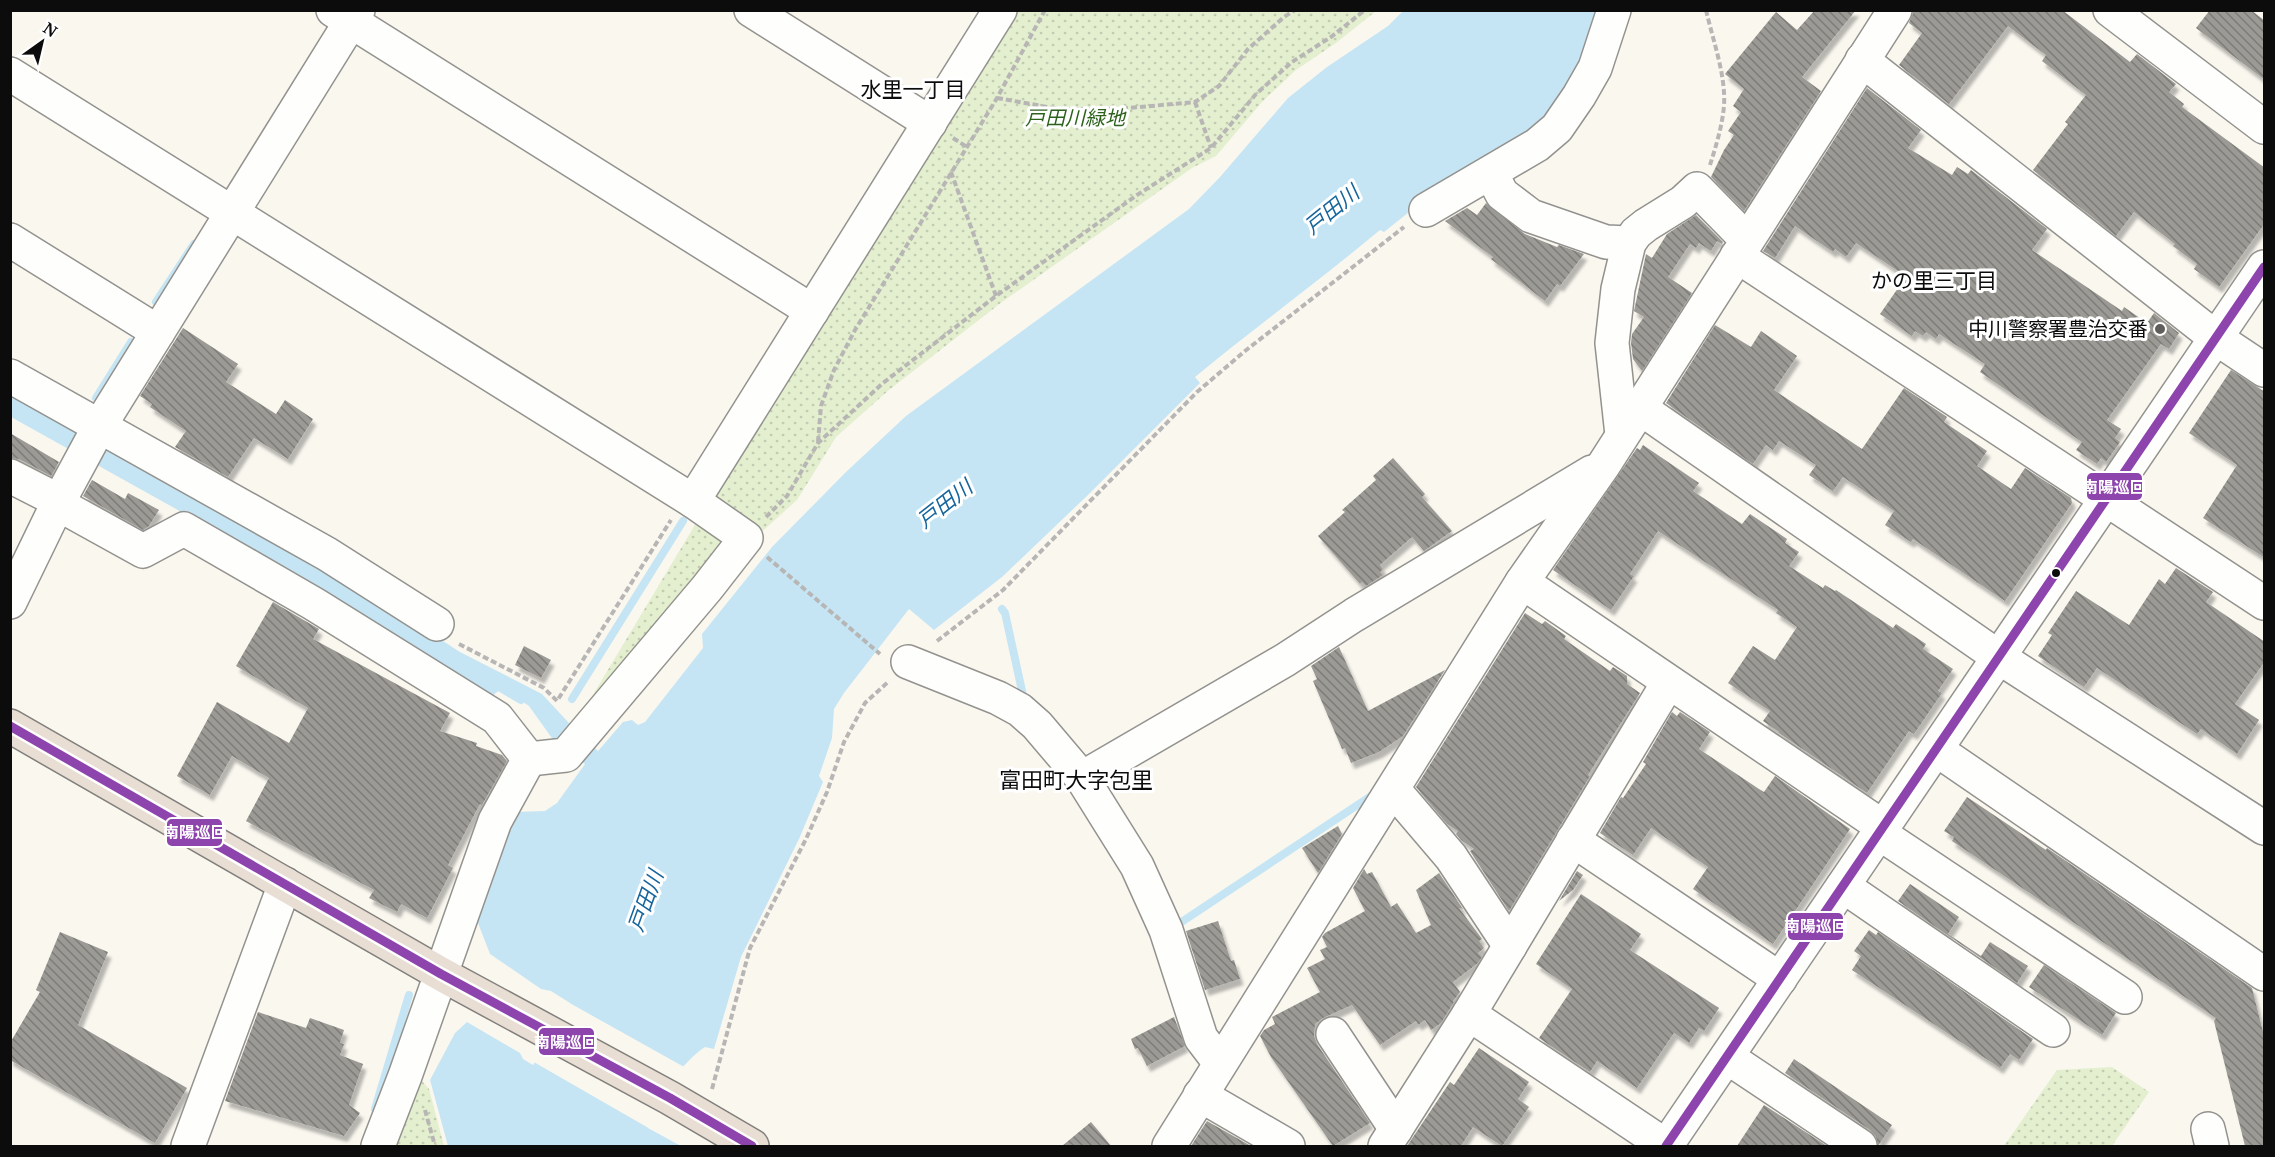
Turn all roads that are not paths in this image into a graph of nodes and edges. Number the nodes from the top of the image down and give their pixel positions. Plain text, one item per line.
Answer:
1 (751, 10) edge
2 (1000, 10) edge
3 (1614, 10) edge
4 (1895, 10) edge
5 (2110, 10) edge
6 (347, 14) edge
7 (1862, 60) junction
8 (10, 74) edge
9 (930, 123) junction
10 (2265, 127) edge
11 (1491, 173) junction
12 (1426, 210) road end
13 (232, 214) junction
14 (10, 240) edge
15 (1629, 243) junction
16 (1742, 248) junction
17 (2265, 267) edge
18 (812, 312) junction
19 (158, 332) junction
20 (2216, 338) junction
21 (2265, 370) edge
22 (10, 376) edge
23 (1640, 408) junction
24 (1622, 435) junction
25 (91, 442) junction
26 (1603, 466) junction
27 (10, 476) edge
28 (690, 498) junction
29 (2107, 499) junction
30 (58, 503) junction
31 (1522, 582) junction
32 (10, 602) edge
33 (2265, 603) edge
34 (437, 624) road end
35 (2000, 658) junction
36 (898, 661) road end
37 (1668, 683) junction
38 (10, 726) edge
39 (1937, 750) junction
40 (529, 759) junction
41 (1082, 778) junction
42 (1393, 789) junction
43 (2265, 828) edge
44 (1881, 830) junction
45 (1573, 840) junction
46 (285, 884) junction
47 (1843, 886) junction
48 (1509, 946) junction
49 (441, 974) junction
50 (2265, 974) edge
51 (1780, 979) junction
52 (2125, 997) dead end
53 (1469, 1014) junction
54 (2053, 1030) dead end
55 (1333, 1034) dead end
56 (1727, 1057) junction
57 (1220, 1064) junction
58 (1200, 1095) junction
59 (1390, 1138) edge
60 (188, 1146) edge
61 (378, 1146) edge
62 (752, 1146) edge
63 (1169, 1146) edge
64 (1288, 1146) edge
65 (1666, 1146) edge
66 (1860, 1146) edge

1 - 9 street
2 - 9 street
3 - 11 street
4 - 7 street
5 - 10 street
6 - 13 street
6 - 18 street
7 - 16 street
7 - 20 street
8 - 13 street
9 - 18 street
11 - 12 street
11 - 15 street
13 - 19 street
13 - 28 street
14 - 19 street
15 - 16 street
15 - 24 street
16 - 23 street
16 - 29 street
17 - 20 street
18 - 28 street
19 - 25 street
20 - 21 street
20 - 29 street
22 - 25 street
23 - 24 street
23 - 35 street
24 - 26 street
25 - 30 street
25 - 34 street
26 - 31 street
26 - 41 street
27 - 30 street
28 - 40 street
29 - 33 street
29 - 35 street
30 - 32 street
30 - 40 street
31 - 37 street
31 - 42 street
35 - 39 street
35 - 43 street
36 - 41 street
37 - 44 street
37 - 45 street
38 - 46 highway
39 - 44 street
39 - 50 street
40 - 49 street
41 - 57 street
42 - 48 street
42 - 57 street
44 - 47 street
44 - 52 street
45 - 48 street
45 - 51 street
46 - 49 highway
46 - 60 street
47 - 51 street
47 - 54 street
48 - 53 street
49 - 61 street
49 - 62 highway
51 - 56 street
53 - 59 street
53 - 65 street
55 - 59 street
56 - 65 street
56 - 66 street
57 - 58 street
58 - 63 street
58 - 64 street

